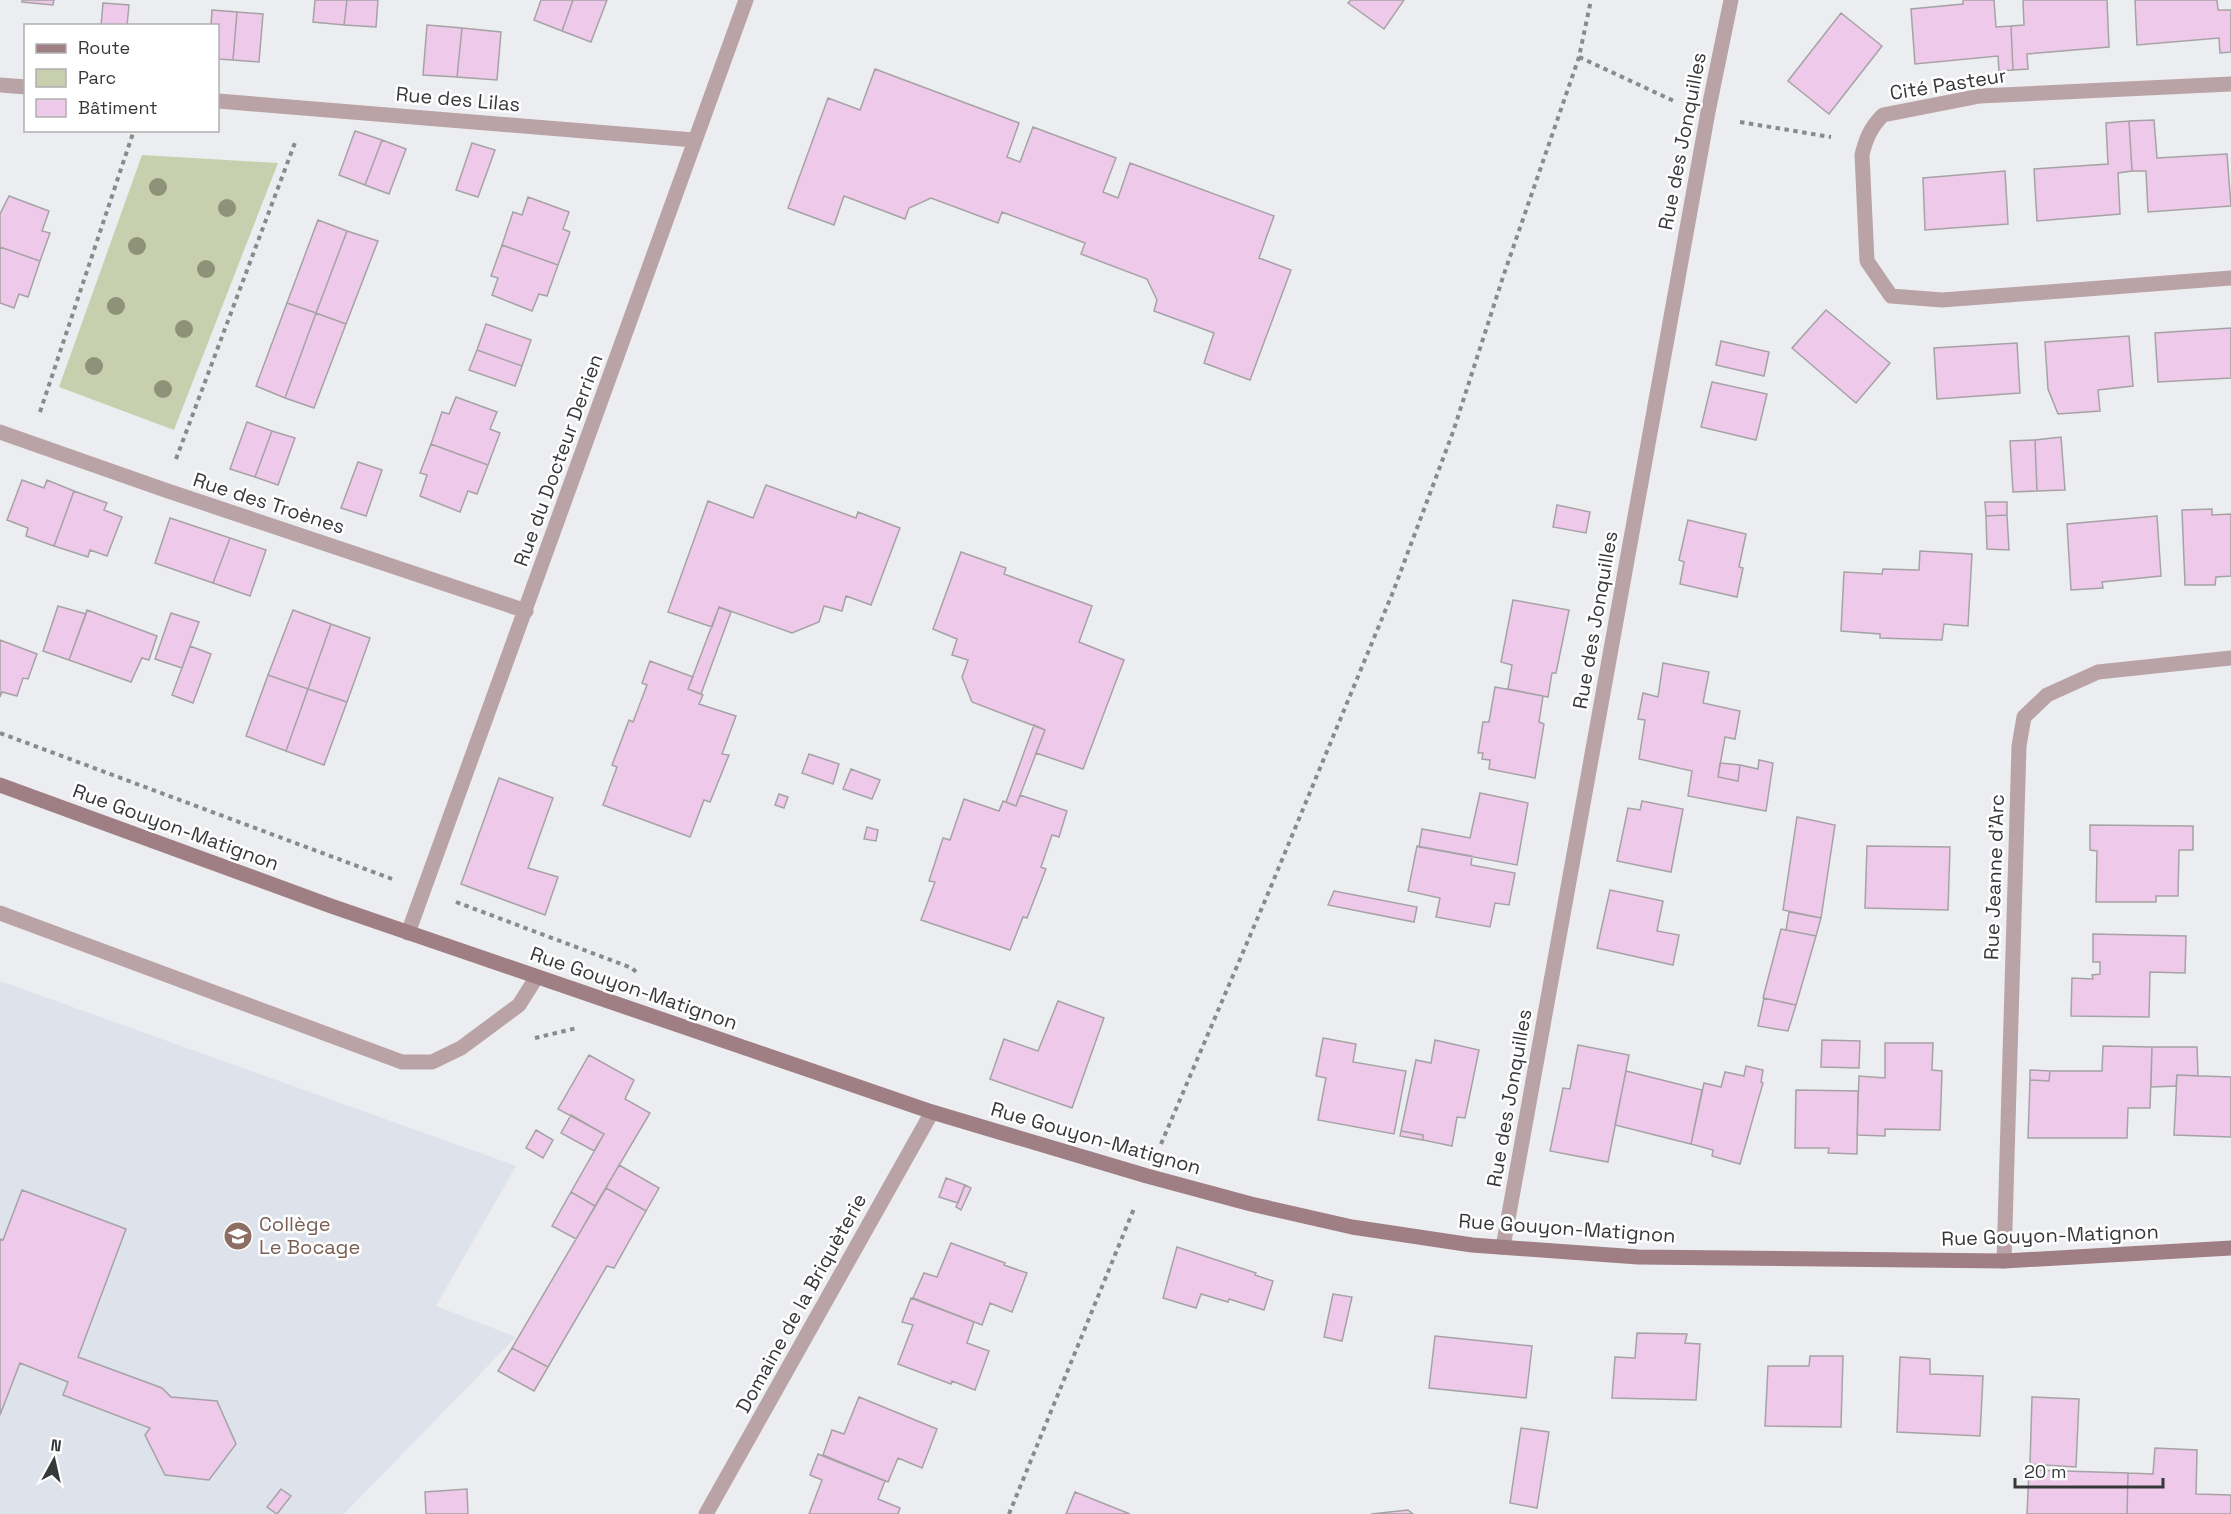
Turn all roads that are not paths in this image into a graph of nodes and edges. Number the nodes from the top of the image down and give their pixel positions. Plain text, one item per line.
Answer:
1 (746, 0) edge
2 (1731, 0) edge
3 (2231, 84) edge
4 (0, 85) edge
5 (24, 87) edge
6 (219, 101) edge
7 (694, 140) junction
8 (2231, 278) edge
9 (0, 432) edge
10 (526, 611) junction
11 (2231, 658) edge
12 (0, 785) edge
13 (0, 913) edge
14 (408, 933) junction
15 (537, 978) junction
16 (932, 1112) junction
17 (1503, 1247) junction
18 (2231, 1248) edge
19 (2004, 1261) junction
20 (706, 1514) edge

1 - 7 street, Rue du Docteur Derrien
2 - 17 street, Rue des Jonquilles
3 - 8 street, Cité Pasteur
4 - 5 street
6 - 7 street, Rue des Lilas
7 - 10 street, Rue du Docteur Derrien
9 - 10 street, Rue des Troènes
10 - 14 street, Rue du Docteur Derrien
11 - 19 street, Rue Jeanne d'Arc
12 - 14 main road, Rue Gouyon-Matignon
13 - 15 street
14 - 15 main road, Rue Gouyon-Matignon
15 - 16 main road, Rue Gouyon-Matignon
16 - 17 main road, Rue Gouyon-Matignon
16 - 20 street, Domaine de la Briquèterie
17 - 19 main road, Rue Gouyon-Matignon
18 - 19 main road, Rue Gouyon-Matignon

